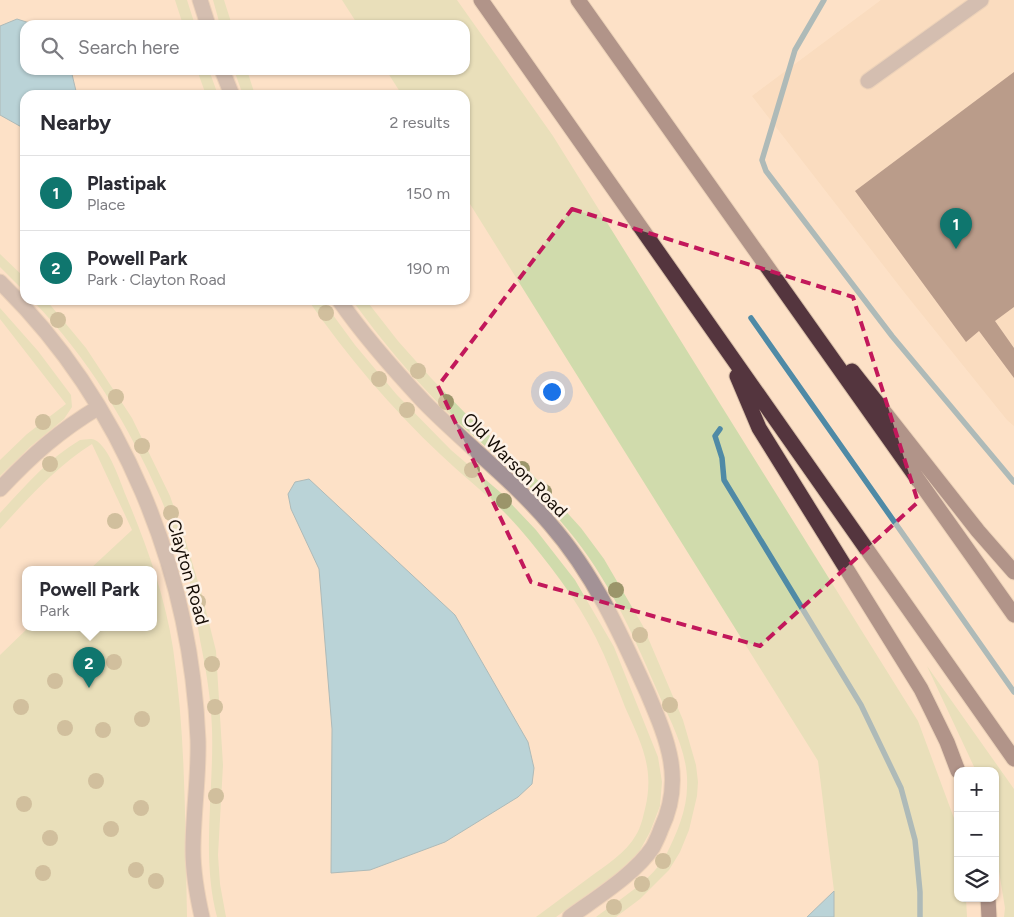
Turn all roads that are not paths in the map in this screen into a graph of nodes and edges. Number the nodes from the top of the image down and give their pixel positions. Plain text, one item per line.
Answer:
1 (200, 0) edge
2 (481, 0) edge
3 (578, 0) edge
4 (981, 0) edge
5 (206, 20) edge
6 (224, 75) edge
7 (868, 81) dead end
8 (230, 90) edge
9 (728, 213) junction
10 (0, 282) edge
11 (20, 304) edge
12 (20, 305) edge
13 (343, 305) edge
14 (726, 350) junction
15 (99, 407) junction
16 (0, 489) edge
17 (1014, 572) edge
18 (1014, 615) edge
19 (1014, 760) edge
20 (956, 767) edge
21 (988, 902) edge
22 (202, 917) edge
23 (570, 917) edge
24 (989, 917) edge

1 - 5 street
2 - 14 highway
3 - 9 highway
4 - 7 street
6 - 8 street
9 - 17 highway
9 - 18 highway
10 - 11 street, Clayton Road
12 - 15 street, Clayton Road
13 - 23 street, Old Warson Road
14 - 19 highway
14 - 20 highway
15 - 16 street
15 - 22 street, Clayton Road
21 - 24 highway

